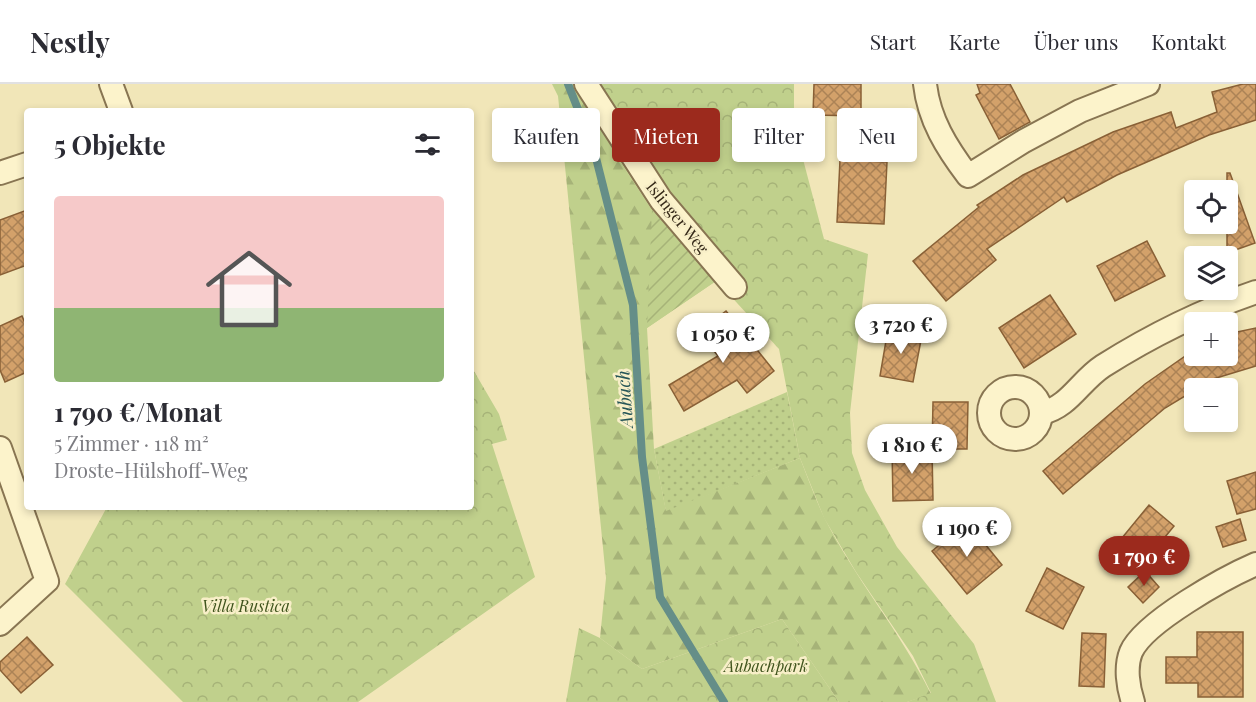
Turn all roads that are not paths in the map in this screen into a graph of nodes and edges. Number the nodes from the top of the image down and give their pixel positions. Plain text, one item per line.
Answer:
1 (111, 84) edge
2 (586, 84) edge
3 (925, 84) edge
4 (1148, 84) edge
5 (120, 108) edge
6 (24, 165) edge
7 (0, 173) edge
8 (735, 287) dead end
9 (1256, 292) edge
10 (1042, 413) dead end
11 (0, 448) edge
12 (1256, 564) edge
13 (0, 624) edge
14 (1133, 702) edge

1 - 5 street
2 - 8 street, Islinger Weg
3 - 4 street
6 - 7 street
9 - 10 street
11 - 13 street
12 - 14 street

